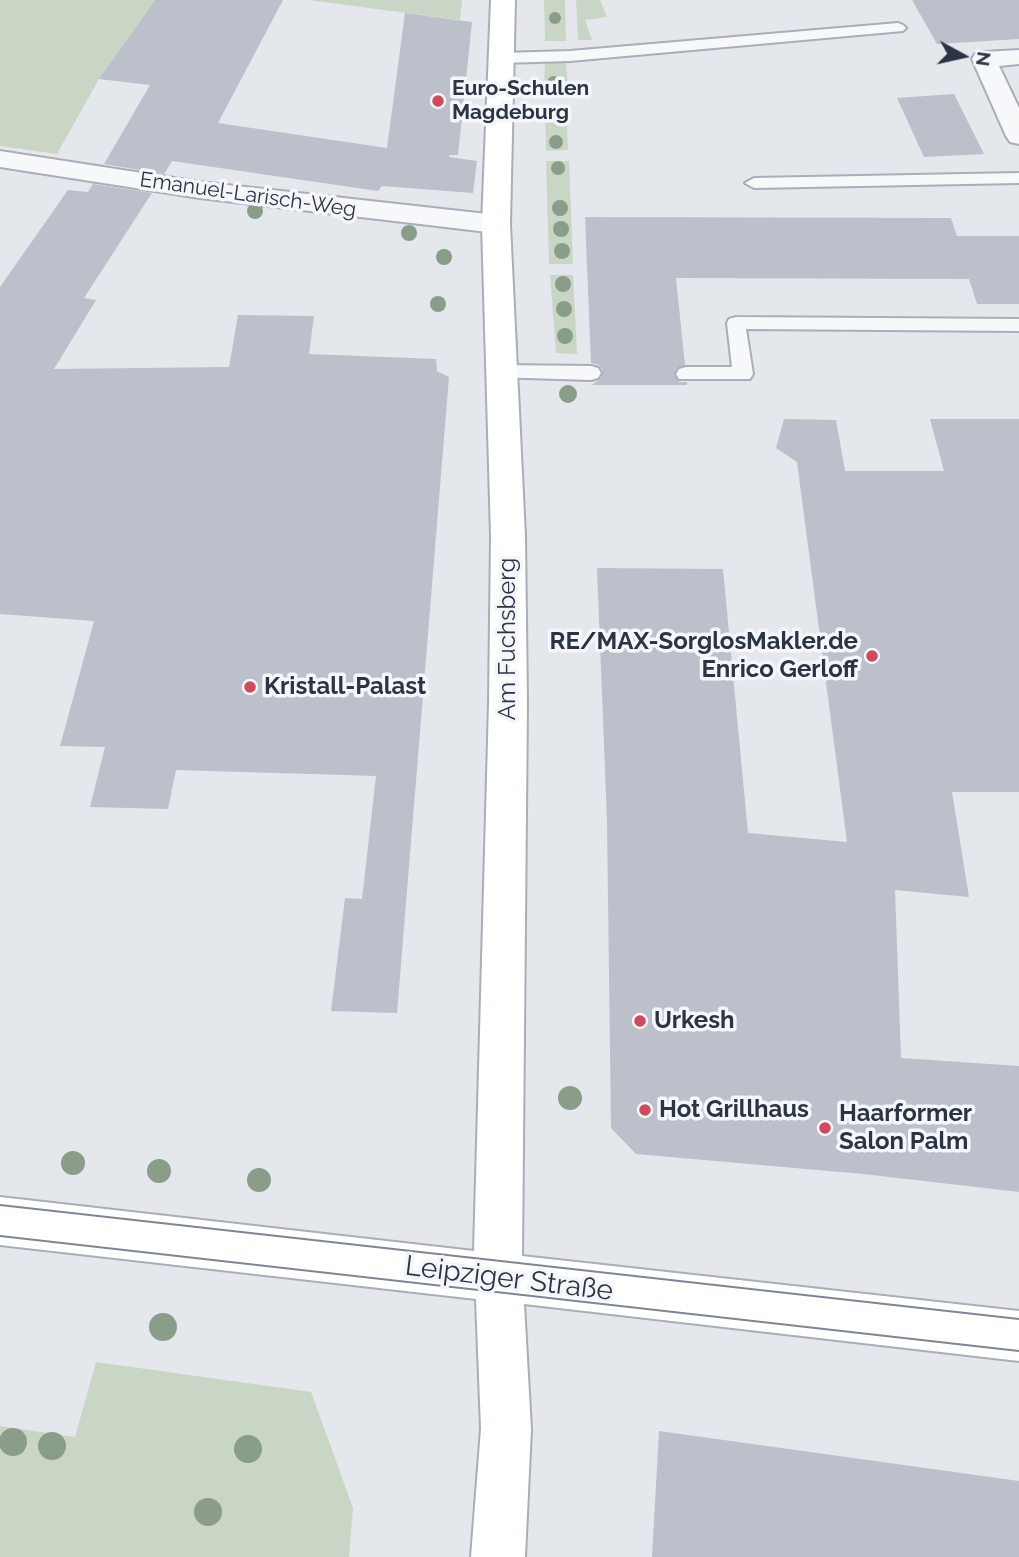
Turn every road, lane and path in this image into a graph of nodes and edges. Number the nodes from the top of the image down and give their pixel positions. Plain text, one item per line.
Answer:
1 (503, 0) edge
2 (898, 28) dead end
3 (1019, 57) edge
4 (501, 58) junction
5 (1019, 136) edge
6 (0, 159) edge
7 (1019, 178) edge
8 (754, 183) dead end
9 (496, 225) junction
10 (1019, 325) edge
11 (501, 372) junction
12 (591, 373) dead end
13 (686, 374) dead end
14 (0, 1222) edge
15 (499, 1278) junction
16 (1019, 1336) edge
17 (498, 1557) edge

1 - 4 main road, Am Fuchsberg
2 - 4 lane
3 - 5 street
4 - 9 main road, Am Fuchsberg
6 - 9 street, Emanuel-Larisch-Weg
7 - 8 lane
9 - 11 main road, Am Fuchsberg
10 - 13 lane
11 - 12 lane
11 - 15 main road, Am Fuchsberg
14 - 15 main road, Leipziger Straße
15 - 16 main road, Leipziger Straße
15 - 17 main road, Am Fuchsberg

